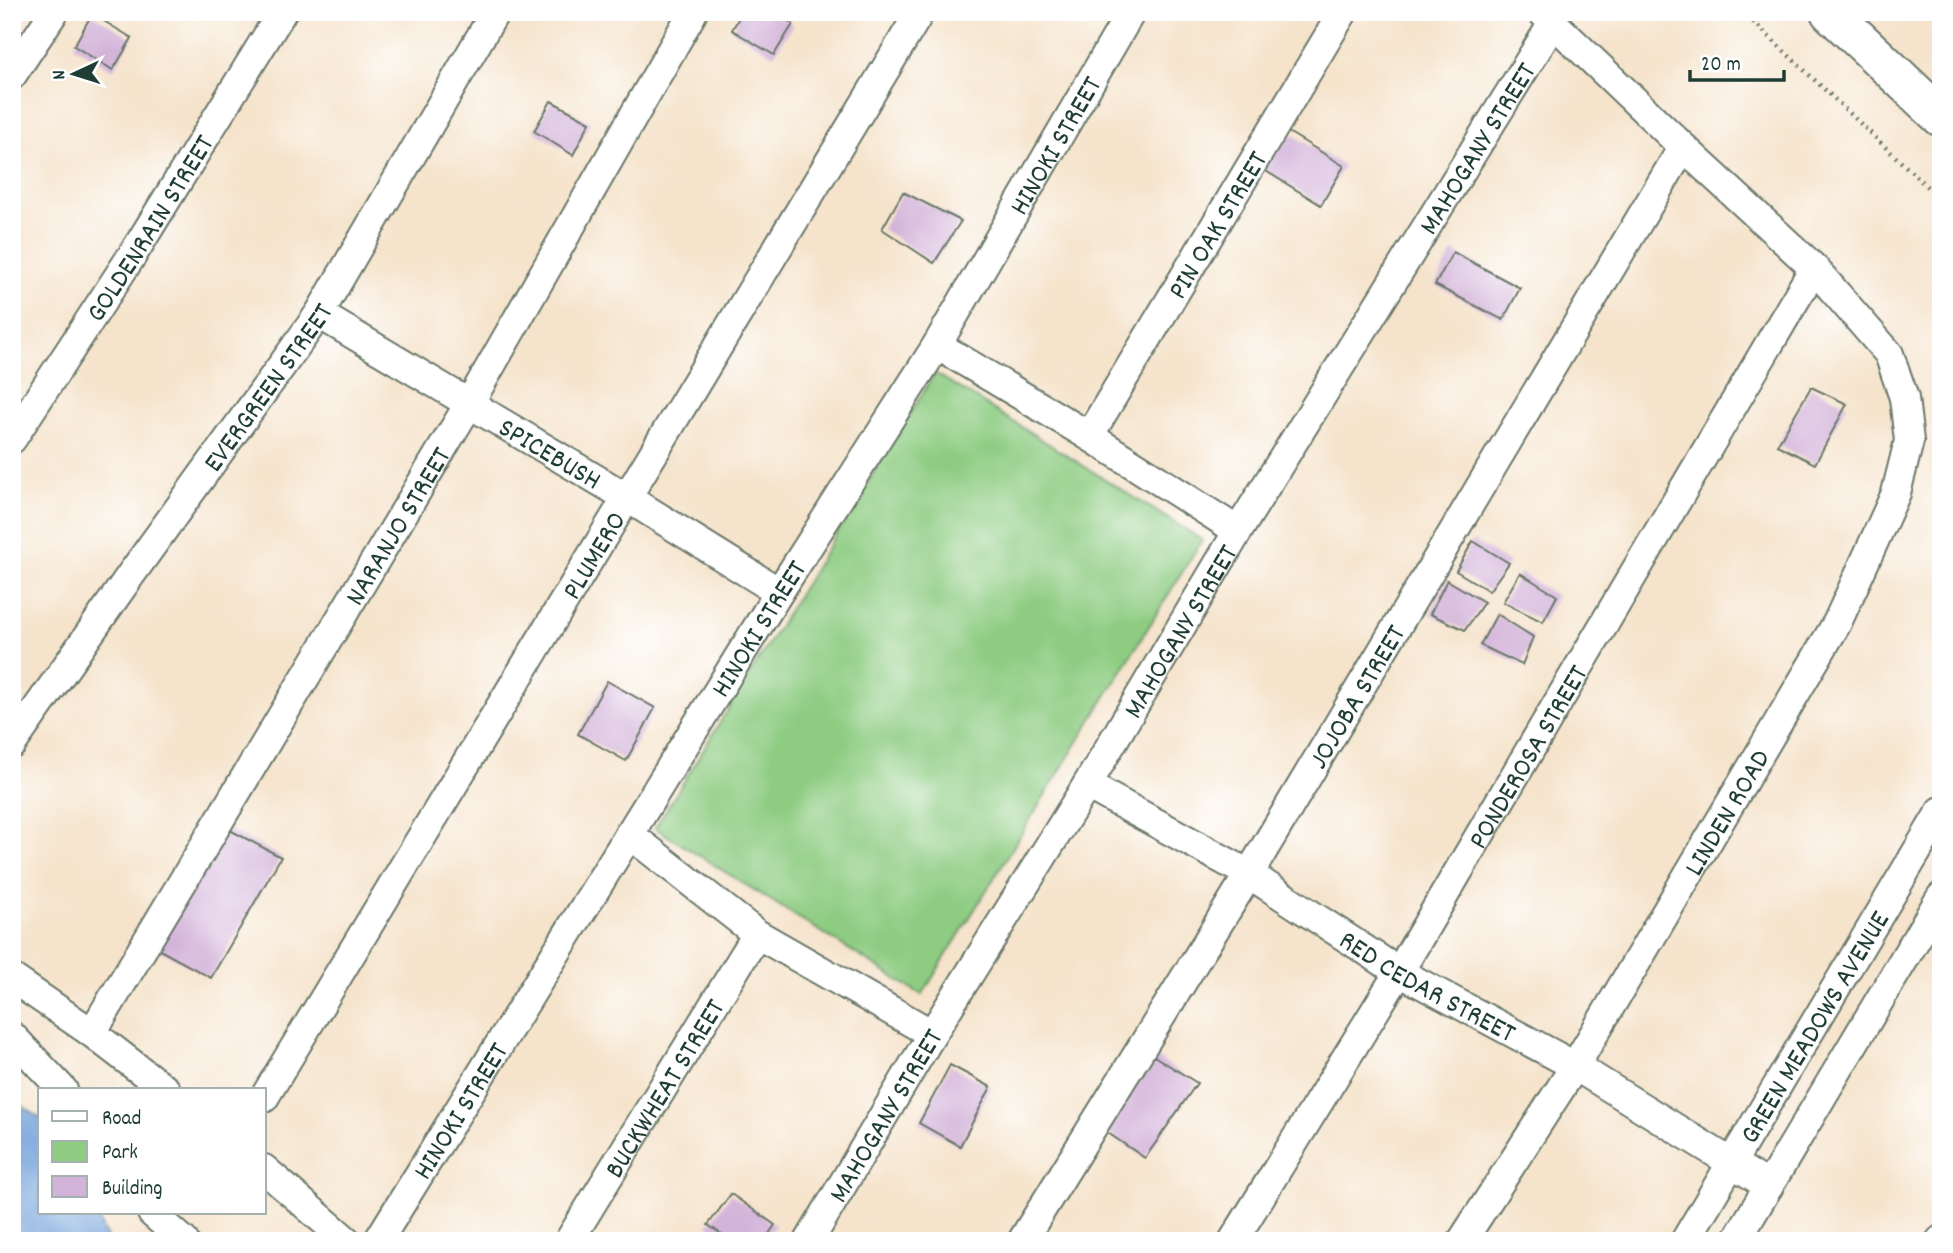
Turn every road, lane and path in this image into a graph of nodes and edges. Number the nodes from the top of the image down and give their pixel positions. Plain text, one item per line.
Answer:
1 (54, 12) edge
2 (282, 12) edge
3 (495, 12) edge
4 (693, 12) edge
5 (920, 12) edge
6 (1131, 12) edge
7 (1343, 12) edge
8 (1743, 12) edge
9 (1830, 12) edge
10 (1548, 17) edge
11 (12, 75) edge
12 (1941, 117) edge
13 (1683, 148) junction
14 (1941, 200) edge
15 (1814, 268) junction
16 (319, 314) junction
17 (937, 345) junction
18 (469, 404) junction
19 (1090, 436) junction
20 (12, 439) edge
21 (626, 496) junction
22 (1238, 531) junction
23 (779, 592) junction
24 (12, 744) edge
25 (1087, 785) junction
26 (1941, 811) edge
27 (629, 834) junction
28 (1249, 874) junction
29 (1941, 897) edge
30 (757, 934) junction
31 (1399, 972) junction
32 (12, 978) edge
33 (92, 1033) junction
34 (932, 1034) junction
35 (12, 1036) edge
36 (1575, 1066) junction
37 (61, 1088) edge
38 (163, 1088) edge
39 (266, 1095) edge
40 (1731, 1161) junction
41 (266, 1171) edge
42 (1769, 1186) junction
43 (153, 1214) edge
44 (184, 1241) edge
45 (347, 1241) edge
46 (378, 1241) edge
47 (569, 1241) edge
48 (809, 1241) edge
49 (1022, 1241) edge
50 (1233, 1241) edge
51 (1462, 1241) edge
52 (1685, 1241) edge
53 (1736, 1241) edge

1 - 11 street
2 - 20 street, GOLDENRAIN STREET
3 - 16 street, EVERGREEN STREET
4 - 18 street, NARANJO STREET
5 - 21 street, PLUMERO
6 - 17 street, HINOKI STREET
7 - 19 street, PIN OAK STREET
8 - 14 path
9 - 12 highway
10 - 13 street
10 - 22 street, MAHOGANY STREET
13 - 15 street
13 - 28 street, JOJOBA STREET
15 - 31 street, PONDEROSA STREET
15 - 36 street, LINDEN ROAD
16 - 18 street, SPICEBUSH
16 - 24 street, EVERGREEN STREET
17 - 19 street
17 - 23 street, HINOKI STREET
18 - 21 street, SPICEBUSH
18 - 33 street, NARANJO STREET
19 - 22 street
21 - 23 street, SPICEBUSH
21 - 39 street, PLUMERO
22 - 25 street, MAHOGANY STREET
23 - 27 street, HINOKI STREET
25 - 28 street, RED CEDAR STREET
25 - 34 street, MAHOGANY STREET
26 - 40 street, GREEN MEADOWS AVENUE
27 - 30 street
27 - 46 street, HINOKI STREET
28 - 31 street, RED CEDAR STREET
28 - 49 street, JOJOBA STREET
29 - 42 street, GREEN MEADOWS AVENUE
30 - 34 street
30 - 47 street, BUCKWHEAT STREET
31 - 36 street, RED CEDAR STREET
31 - 50 street, PONDEROSA STREET
32 - 33 street
33 - 38 street
34 - 48 street, MAHOGANY STREET
35 - 37 street
36 - 40 street, RED CEDAR STREET
36 - 51 street, LINDEN ROAD
40 - 42 street, RED CEDAR STREET
40 - 52 street, GREEN MEADOWS AVENUE
41 - 45 street
42 - 53 street, GREEN MEADOWS AVENUE
43 - 44 street

